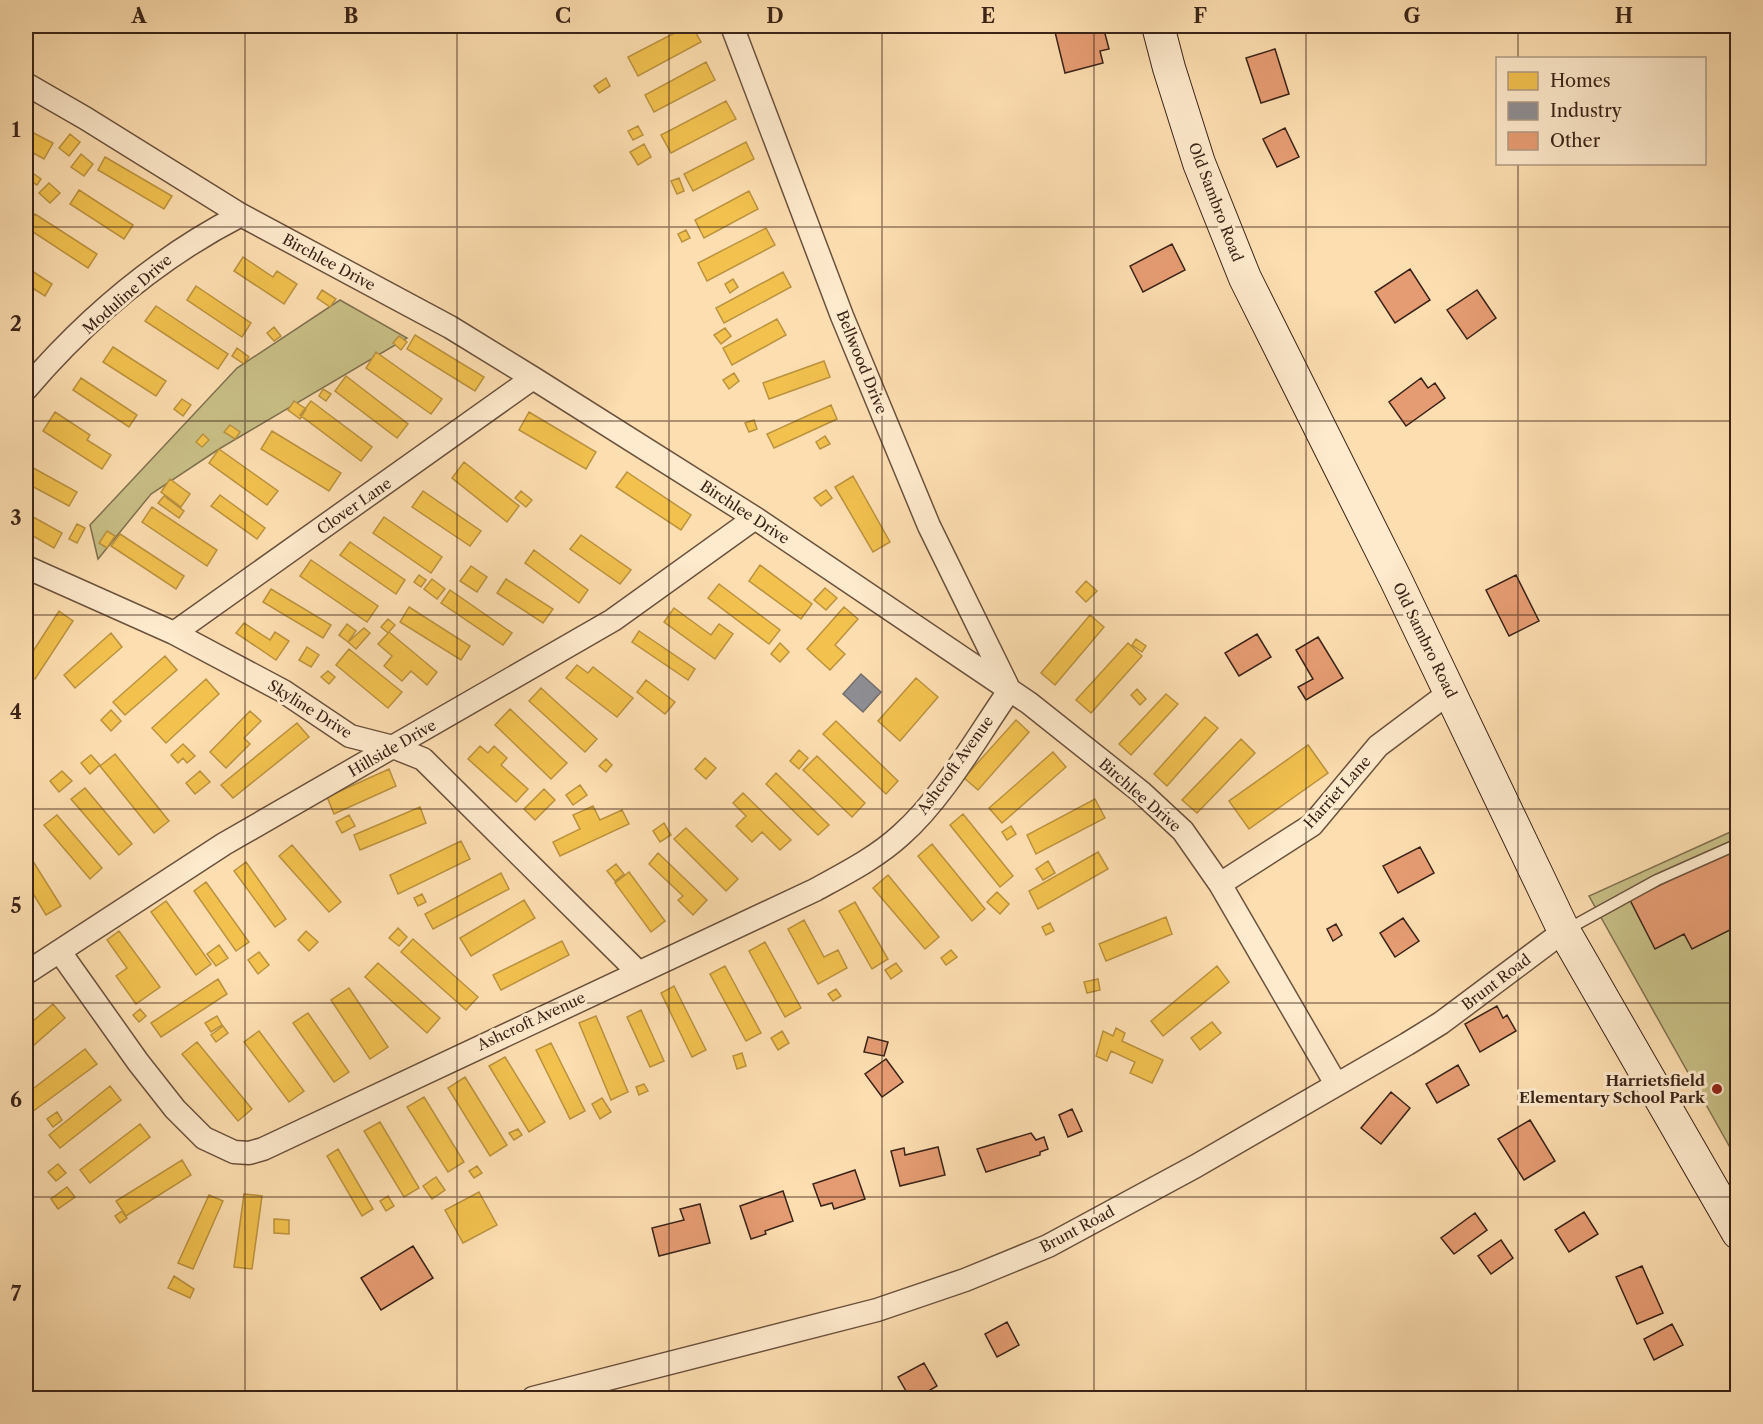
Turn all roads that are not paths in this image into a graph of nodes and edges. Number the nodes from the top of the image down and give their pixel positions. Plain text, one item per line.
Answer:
1 (732, 26) edge
2 (1158, 26) edge
3 (26, 84) edge
4 (241, 215) junction
5 (534, 378) junction
6 (26, 389) edge
7 (755, 518) junction
8 (26, 567) edge
9 (174, 633) junction
10 (1009, 691) junction
11 (1450, 692) junction
12 (393, 747) junction
13 (1737, 844) edge
14 (1220, 884) junction
15 (1564, 931) junction
16 (60, 952) junction
17 (637, 971) junction
18 (26, 973) edge
19 (1336, 1084) junction
20 (1737, 1233) edge
21 (533, 1398) edge

1 - 10 street, Bellwood Drive
2 - 11 main road, Old Sambro Road
3 - 4 street, Birchlee Drive
4 - 5 street, Birchlee Drive
4 - 6 street, Moduline Drive
5 - 7 street, Birchlee Drive
5 - 9 street, Clover Lane
7 - 10 street, Birchlee Drive
7 - 12 street, Hillside Drive
8 - 9 street, Skyline Drive
9 - 12 street, Skyline Drive
10 - 14 street, Birchlee Drive
10 - 17 street, Ashcroft Avenue
11 - 14 street, Harriet Lane
11 - 15 main road, Old Sambro Road
12 - 16 street, Hillside Drive
12 - 17 street, Skyline Drive
13 - 15 lane
14 - 19 street, Birchlee Drive
15 - 19 street, Brunt Road
15 - 20 main road, Old Sambro Road
16 - 17 street, Ashcroft Avenue
16 - 18 street, Hillside Drive
19 - 21 street, Brunt Road

